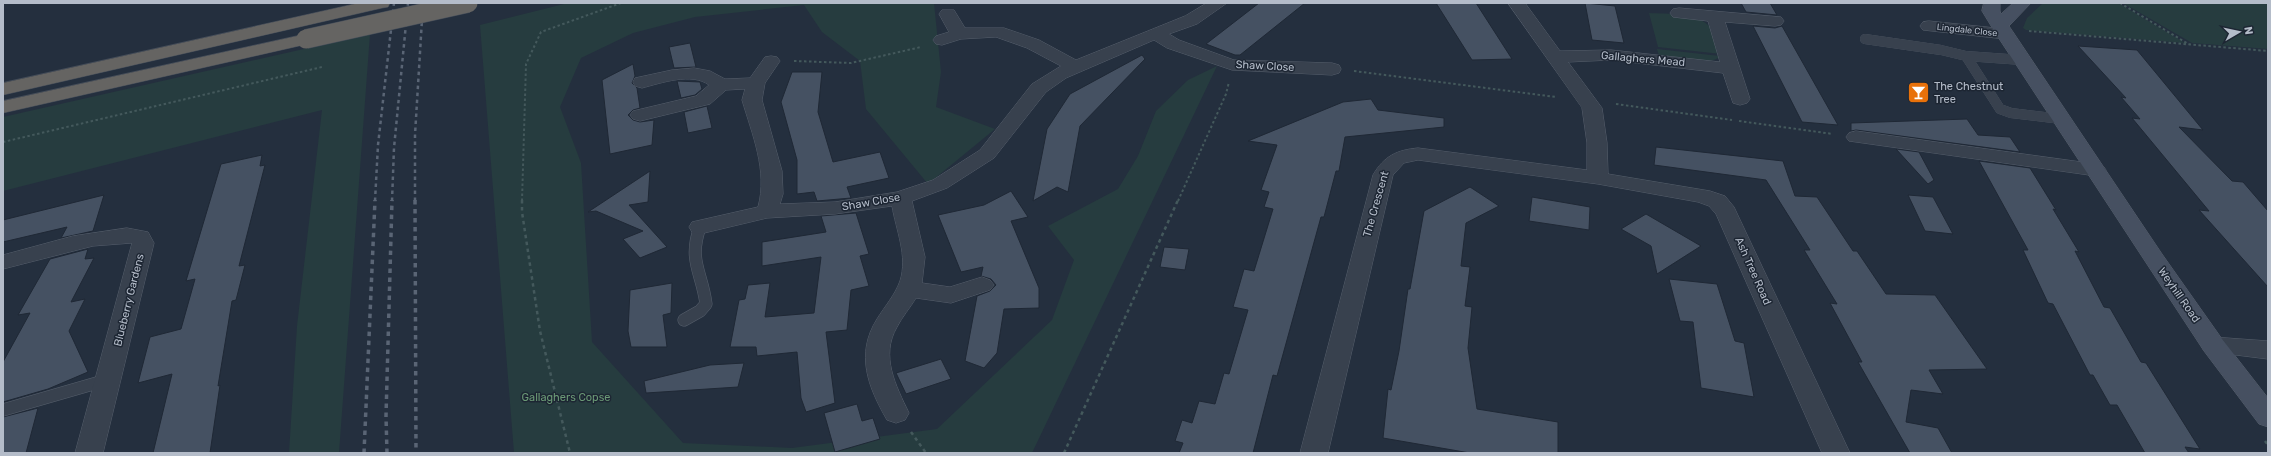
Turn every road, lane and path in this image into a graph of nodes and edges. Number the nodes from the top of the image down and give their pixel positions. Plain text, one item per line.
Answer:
1 (382, 3) edge
2 (468, 3) edge
3 (621, 3) edge
4 (1219, 3) edge
5 (1516, 3) edge
6 (1992, 3) edge
7 (2023, 3) edge
8 (2120, 3) edge
9 (1679, 13) dead end
10 (948, 14) dead end
11 (1715, 16) junction
12 (1775, 21) dead end
13 (1929, 26) dead end
14 (2009, 30) junction
15 (959, 34) junction
16 (1157, 35) junction
17 (1865, 39) dead end
18 (942, 40) joint
19 (2191, 45) junction
20 (2268, 51) edge
21 (1555, 56) junction
22 (1966, 56) junction
23 (2022, 60) junction
24 (771, 61) joint
25 (1232, 64) junction
26 (1074, 66) junction
27 (322, 67) dead end
28 (1332, 69) joint
29 (1732, 69) junction
30 (642, 82) dead end
31 (756, 83) junction
32 (721, 85) junction
33 (3, 89) edge
34 (1740, 99) dead end
35 (1587, 101) junction
36 (3, 107) edge
37 (640, 114) dead end
38 (2062, 119) junction
39 (1856, 137) joint
40 (3, 142) edge
41 (2096, 170) junction
42 (1598, 178) junction
43 (901, 198) junction
44 (767, 211) junction
45 (700, 227) joint
46 (3, 262) edge
47 (982, 285) dead end
48 (907, 289) junction
49 (684, 320) dead end
50 (2213, 345) junction
51 (2268, 350) edge
52 (110, 380) junction
53 (3, 410) edge
54 (896, 413) dead end
55 (2268, 417) edge
56 (89, 453) edge
57 (570, 453) edge
58 (1064, 453) edge
59 (1314, 453) edge
60 (1836, 453) edge

1 - 33 highway
2 - 36 highway, bridge
3 - 57 path
4 - 16 street, Shaw Close
5 - 21 street
6 - 14 main road, Weyhill Road
7 - 14 main road
8 - 19 path
9 - 11 street
10 - 15 street
11 - 12 street
11 - 29 street
13 - 14 street, Lingdale Close
14 - 19 path
14 - 23 main road, Weyhill Road
15 - 18 street
15 - 26 street
16 - 25 street, Shaw Close
16 - 26 street, Shaw Close
17 - 22 lane
18 - 24 path
19 - 20 path
21 - 29 street, Gallaghers Mead
21 - 35 street
22 - 23 lane
22 - 38 lane
23 - 38 main road, Weyhill Road
24 - 31 street
25 - 28 street, Shaw Close
25 - 58 path
26 - 43 street, Shaw Close
27 - 40 path
28 - 35 path
29 - 34 street
30 - 32 street
31 - 32 street
31 - 44 street
32 - 37 street
35 - 39 path
35 - 42 street
38 - 41 main road, Weyhill Road
39 - 41 street
41 - 50 main road, Weyhill Road
42 - 59 street, The Crescent
42 - 60 street, Ash Tree Road
43 - 44 street, Shaw Close
43 - 48 street
44 - 45 street, Shaw Close
45 - 49 lane
46 - 52 street, Blueberry Gardens
47 - 48 street
48 - 54 street
50 - 51 street
50 - 55 main road, Weyhill Road
52 - 53 lane
52 - 56 street, Blueberry Gardens

